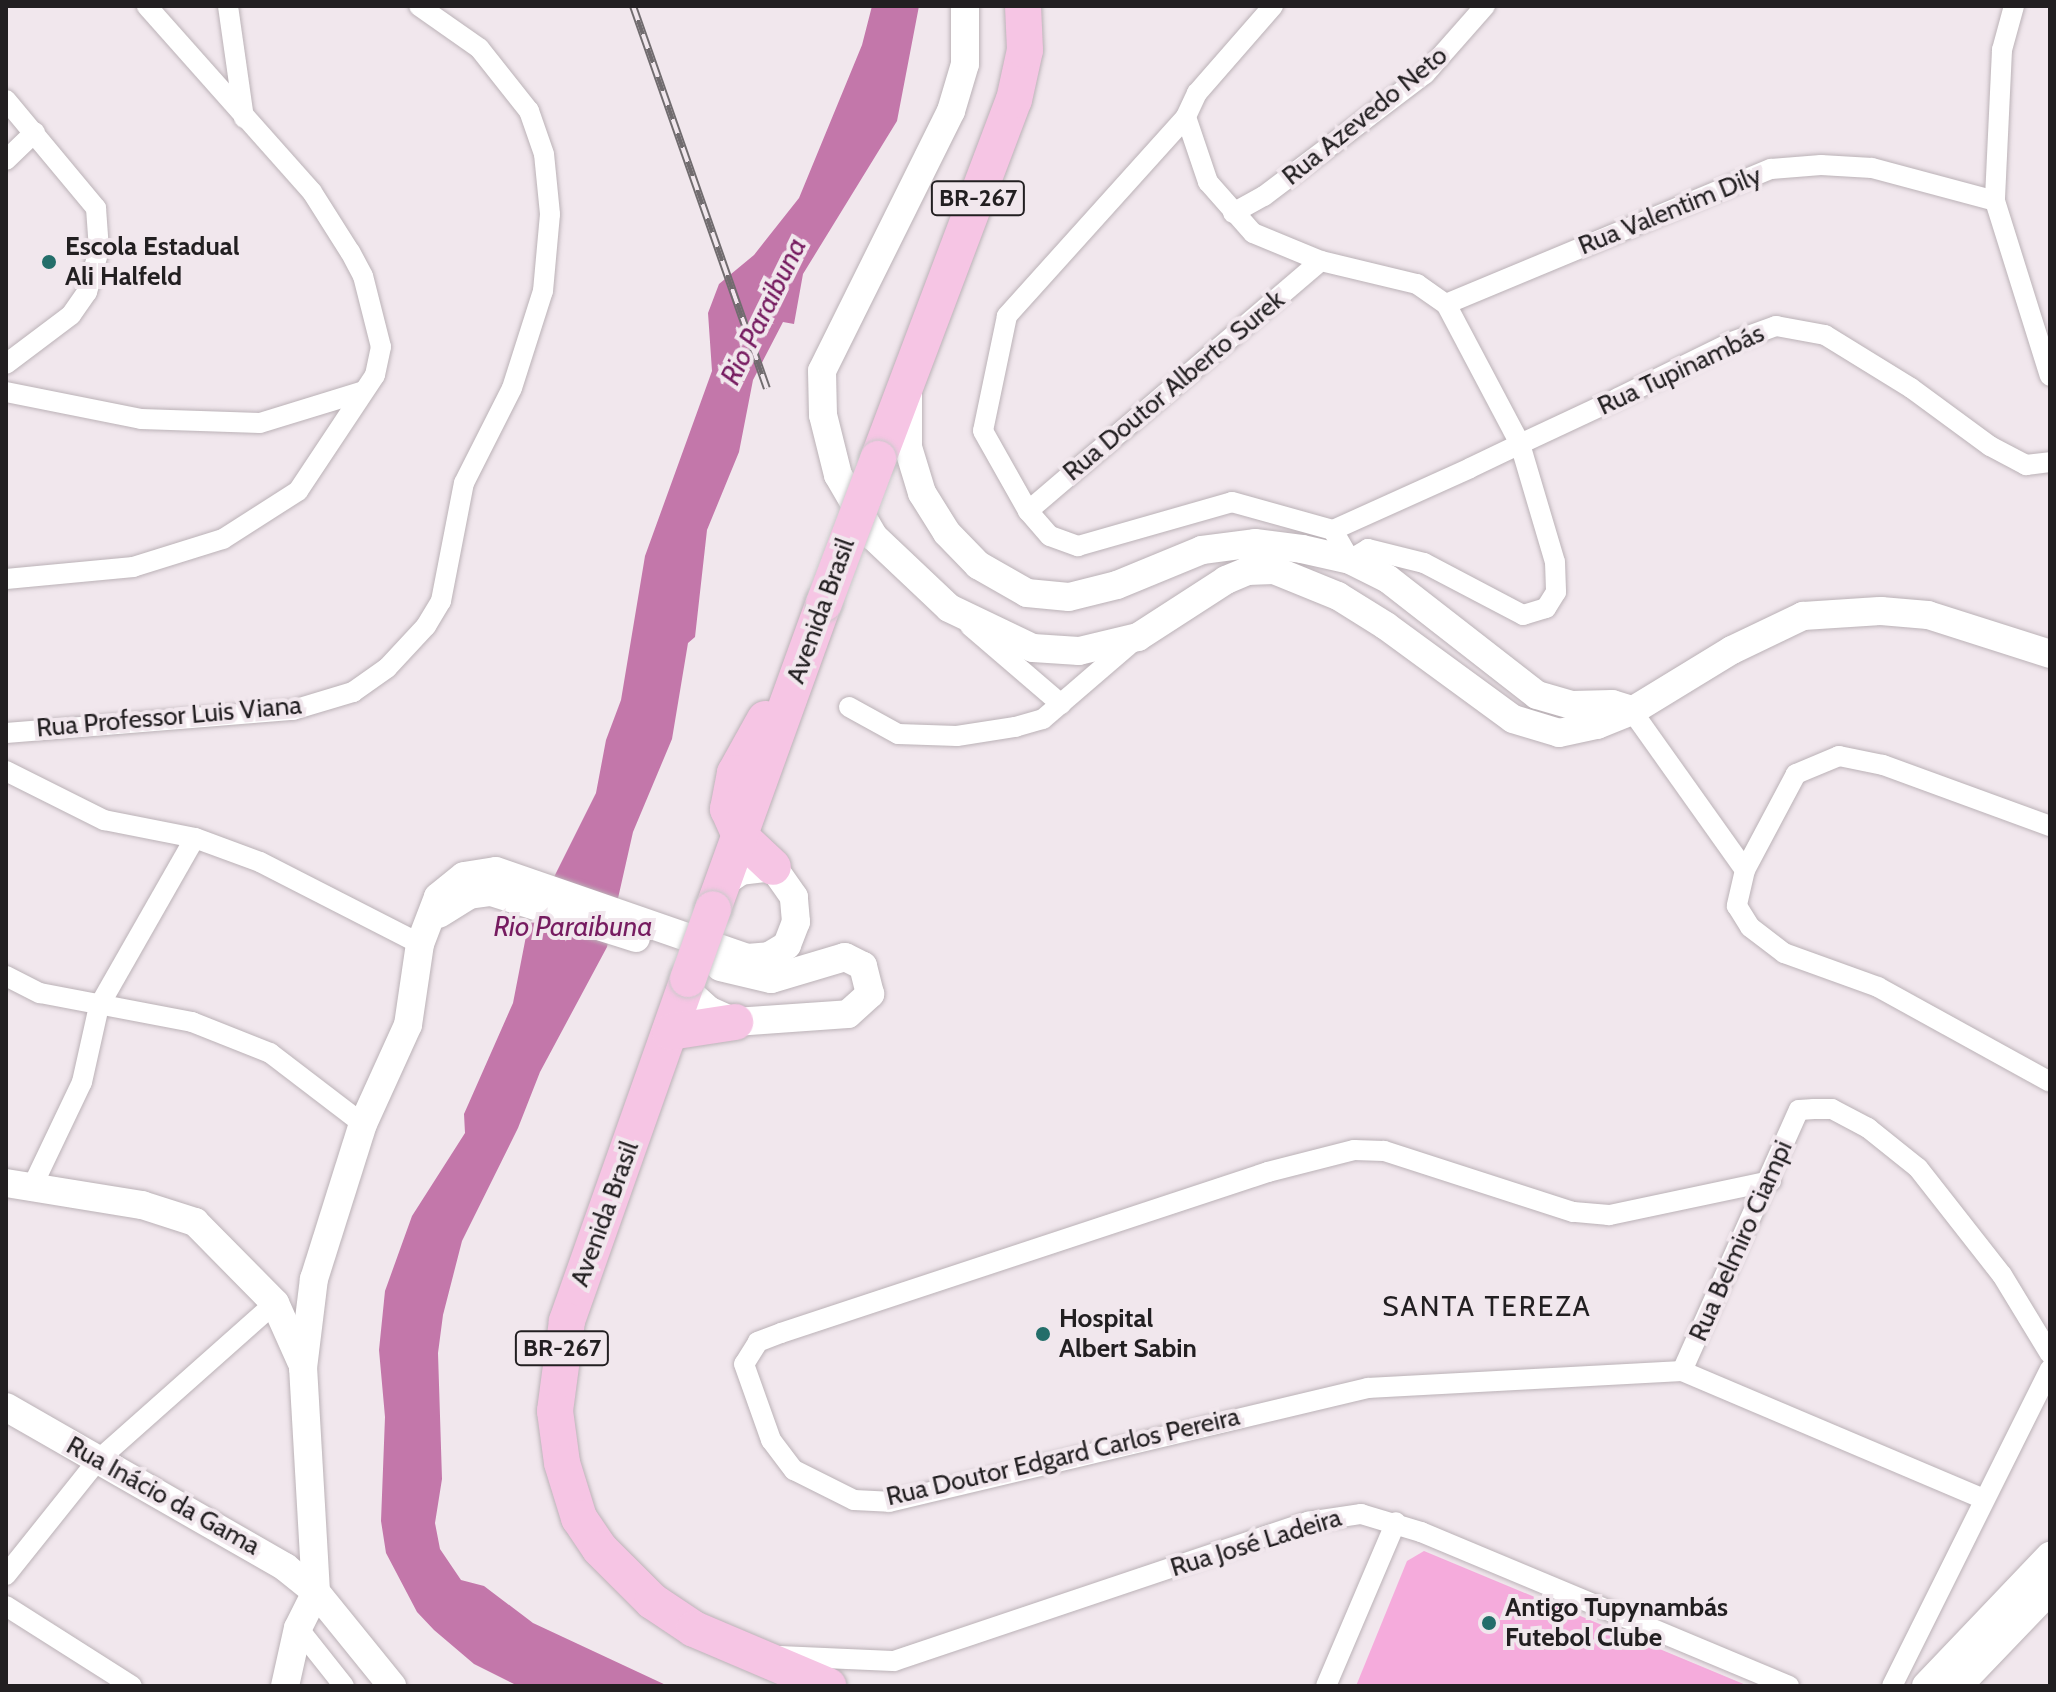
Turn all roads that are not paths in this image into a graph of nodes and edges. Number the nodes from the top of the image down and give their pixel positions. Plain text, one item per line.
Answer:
1 (147, 6) edge
2 (228, 6) edge
3 (419, 6) edge
4 (965, 6) edge
5 (1023, 6) edge
6 (1273, 6) edge
7 (1485, 6) edge
8 (2014, 6) edge
9 (6, 100) edge
10 (1186, 117) junction
11 (244, 118) junction
12 (35, 132) junction
13 (6, 160) edge
14 (1995, 201) junction
15 (1233, 213) junction
16 (1321, 261) junction
17 (1446, 304) junction
18 (6, 364) edge
19 (2050, 376) edge
20 (908, 384) junction
21 (6, 392) edge
22 (361, 392) junction
23 (1520, 444) junction
24 (2050, 462) edge
25 (1028, 511) junction
26 (1333, 530) junction
27 (1350, 560) junction
28 (6, 579) edge
29 (1338, 596) junction
30 (949, 608) junction
31 (1138, 637) junction
32 (1464, 642) junction
33 (1414, 645) junction
34 (2050, 654) edge
35 (1061, 704) junction
36 (849, 707) dead end
37 (1632, 711) junction
38 (6, 733) edge
39 (6, 771) edge
40 (2050, 826) edge
41 (740, 836) junction
42 (195, 838) junction
43 (773, 867) junction
44 (1745, 870) junction
45 (718, 896) junction
46 (650, 933) junction
47 (420, 944) junction
48 (6, 976) edge
49 (686, 984) junction
50 (99, 1006) junction
51 (735, 1022) junction
52 (670, 1032) junction
53 (2050, 1082) edge
54 (363, 1124) junction
55 (1771, 1181) junction
56 (19, 1185) edge
57 (318, 1261) junction
58 (275, 1303) junction
59 (2050, 1354) edge
60 (303, 1368) junction
61 (2050, 1369) edge
62 (1682, 1371) junction
63 (6, 1407) edge
64 (97, 1461) junction
65 (1984, 1499) junction
66 (1396, 1522) junction
67 (315, 1555) junction
68 (2050, 1556) edge
69 (285, 1567) junction
70 (6, 1575) edge
71 (2050, 1590) edge
72 (316, 1592) junction
73 (6, 1606) edge
74 (2005, 1621) junction
75 (298, 1628) junction
76 (751, 1655) junction
77 (132, 1686) edge
78 (285, 1686) edge
79 (344, 1686) edge
80 (392, 1686) edge
81 (828, 1686) edge
82 (1326, 1686) edge
83 (1789, 1686) edge
84 (1892, 1686) edge
85 (1926, 1686) edge
86 (1958, 1686) edge

1 - 11 street
2 - 11 street
3 - 38 street, Rua Professor Luis Viana
4 - 30 main road
5 - 20 highway, BR-267
6 - 10 street
7 - 15 street, Rua Azevedo Neto
8 - 14 street
9 - 12 street
10 - 15 street
10 - 25 street
11 - 22 street
12 - 13 street
12 - 18 street
14 - 17 street, Rua Valentim Dily
14 - 19 street
15 - 16 street
16 - 17 street
16 - 25 street, Rua Doutor Alberto Surek
17 - 23 street
20 - 27 main road
20 - 41 highway, Avenida Brasil / BR-267, bridge
21 - 22 street
22 - 28 street
23 - 24 street, Rua Tupinambás
23 - 26 street, Rua Tupinambás
23 - 27 street
25 - 26 street
26 - 27 street
27 - 29 main road
27 - 32 main road
29 - 31 main road
29 - 33 main road
30 - 31 main road
30 - 35 street
31 - 35 street
32 - 33 main road
32 - 37 main road
33 - 37 main road
34 - 37 main road
35 - 36 street
37 - 44 street
39 - 42 street
40 - 44 street
41 - 43 highway
41 - 45 highway, Avenida Brasil / BR-267
42 - 47 street
42 - 50 street
43 - 45 main road
43 - 46 main road
44 - 53 street
45 - 49 highway, Avenida Brasil / BR-267, bridge
46 - 47 main road
46 - 51 main road
47 - 54 main road
48 - 50 street
49 - 51 main road
49 - 52 highway, Avenida Brasil / BR-267
50 - 54 street
50 - 56 street
51 - 52 highway
52 - 76 highway, Avenida Brasil / BR-267
54 - 57 main road
55 - 59 street, Rua Belmiro Ciampi
55 - 62 street, Rua Belmiro Ciampi
55 - 62 street, Rua Doutor Edgard Carlos Pereira
56 - 58 main road
57 - 58 main road
57 - 60 main road
58 - 60 main road
58 - 64 street
60 - 67 main road
61 - 65 street
62 - 65 street, Rua Doutor Edgard Carlos Pereira
63 - 64 main road, Rua Inácio da Gama
64 - 69 main road, Rua Inácio da Gama
64 - 70 street
65 - 84 street
66 - 76 street, Rua José Ladeira
66 - 82 street
66 - 83 street, Rua José Ladeira
67 - 69 main road
67 - 72 main road
68 - 74 main road
69 - 72 main road, Rua Inácio da Gama
71 - 74 main road
72 - 75 main road
72 - 80 main road
73 - 77 street
74 - 85 main road
74 - 86 main road
75 - 78 main road
75 - 79 street
76 - 81 highway, Avenida Brasil / BR-267

